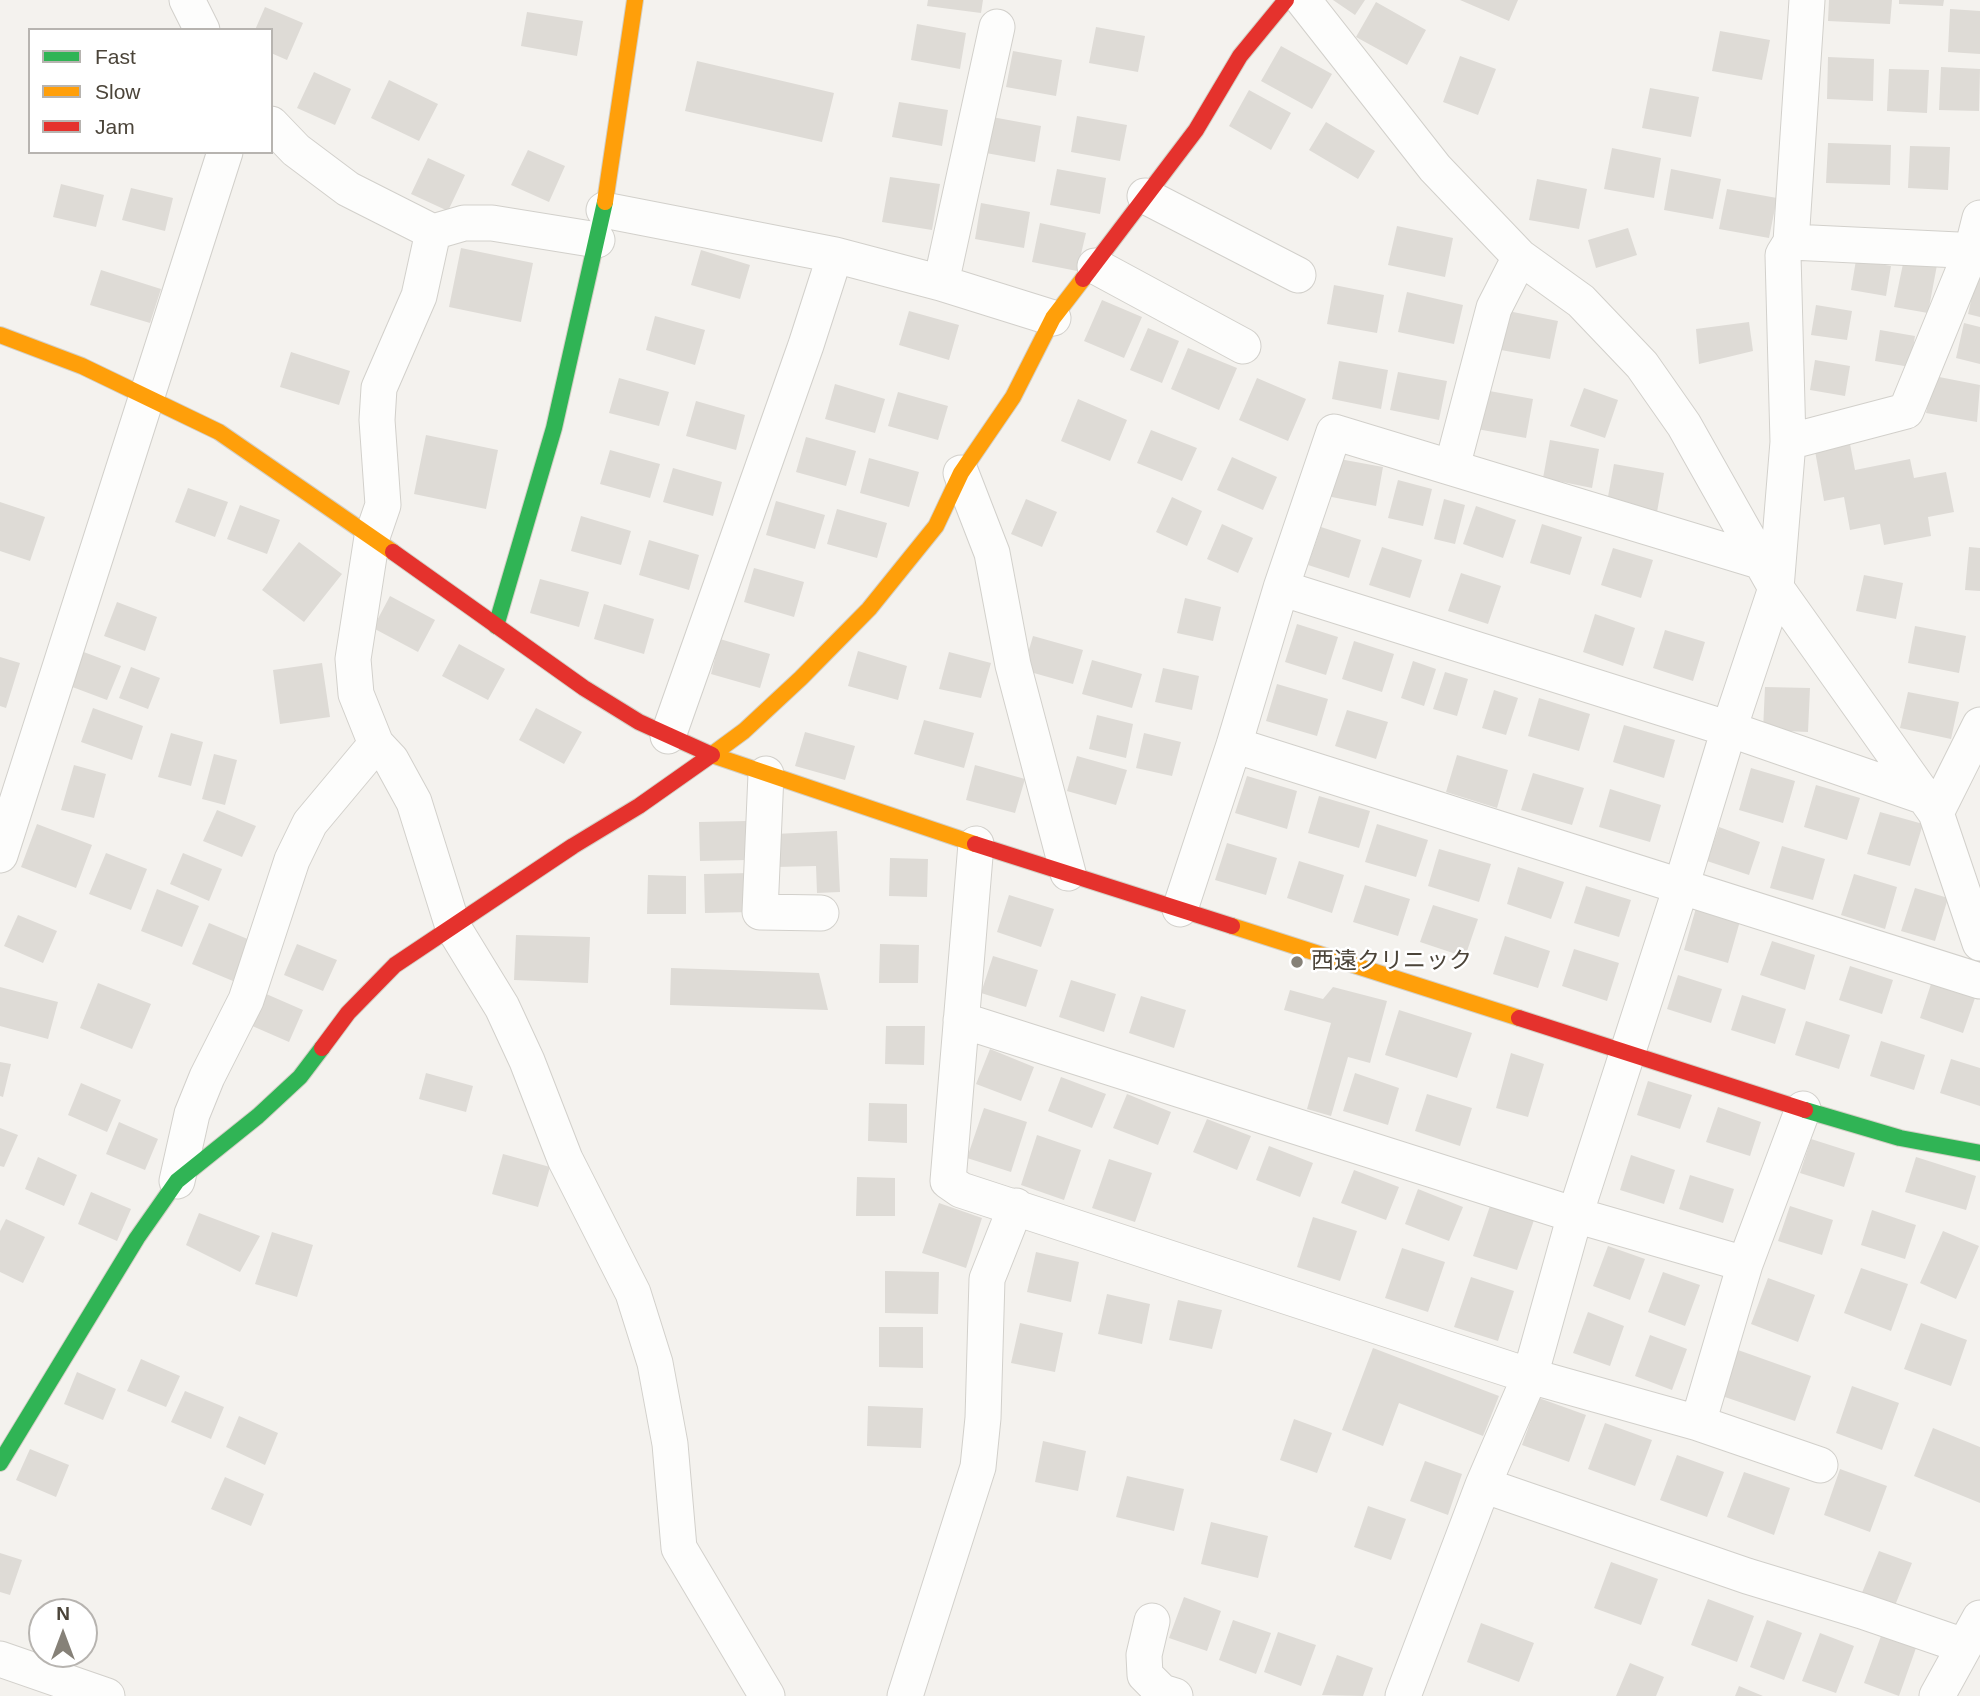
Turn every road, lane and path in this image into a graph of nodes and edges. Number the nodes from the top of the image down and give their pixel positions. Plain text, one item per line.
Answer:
1 (187, 0) edge
2 (635, 0) edge
3 (1286, 0) edge
4 (1303, 0) edge
5 (1807, 0) edge
6 (997, 27) dead end
7 (201, 28) edge
8 (273, 126) edge
9 (224, 154) edge
10 (1145, 196) junction
11 (601, 225) junction
12 (433, 232) junction
13 (1977, 240) edge
14 (1791, 242) junction
15 (835, 256) junction
16 (1520, 257) junction
17 (1095, 266) junction
18 (1298, 275) dead end
19 (942, 283) junction
20 (1053, 318) junction
21 (0, 335) edge
22 (1243, 346) dead end
23 (148, 397) junction
24 (1788, 442) junction
25 (1452, 467) junction
26 (961, 473) junction
27 (372, 537) junction
28 (1768, 575) junction
29 (1281, 588) junction
30 (496, 626) junction
31 (1980, 725) edge
32 (1729, 729) junction
33 (668, 736) junction
34 (376, 744) junction
35 (1234, 745) junction
36 (712, 755) junction
37 (766, 774) junction
38 (1930, 805) junction
39 (975, 844) junction
40 (0, 855) edge
41 (1068, 873) junction
42 (1681, 887) junction
43 (1180, 909) junction
44 (821, 913) dead end
45 (453, 927) junction
46 (1980, 943) edge
47 (1980, 981) edge
48 (961, 1020) junction
49 (1626, 1053) junction
50 (1803, 1109) junction
51 (1980, 1153) edge
52 (177, 1181) junction
53 (1016, 1206) junction
54 (1575, 1215) junction
55 (1745, 1264) junction
56 (1530, 1376) junction
57 (1698, 1423) junction
58 (0, 1464) edge
59 (1820, 1465) dead end
60 (1483, 1485) junction
61 (1152, 1620) dead end
62 (1972, 1632) edge
63 (0, 1659) edge
64 (107, 1696) edge
65 (766, 1696) edge
66 (905, 1696) edge
67 (1175, 1696) edge
68 (1403, 1696) edge
69 (1937, 1696) edge

1 - 7 street
2 - 11 street
3 - 10 street
4 - 16 street
5 - 14 street
6 - 19 street
8 - 12 street
9 - 23 street
10 - 17 street
10 - 18 street
11 - 12 street
11 - 15 street
11 - 30 street
12 - 27 street
13 - 14 street
13 - 24 street
14 - 24 street
15 - 19 street
15 - 33 street
16 - 25 street
16 - 28 street
17 - 20 street
17 - 22 street
19 - 20 street
20 - 26 street
21 - 23 street
23 - 27 street
23 - 40 street
24 - 28 street
25 - 28 street
25 - 29 street
26 - 36 street
26 - 41 street
27 - 30 street
27 - 34 street
28 - 32 street
28 - 38 street
29 - 32 street
29 - 35 street
30 - 33 street
31 - 38 street
32 - 38 street
32 - 42 street
33 - 36 street
34 - 45 street
34 - 52 street
35 - 42 street
35 - 43 street
36 - 37 street
36 - 45 street
37 - 39 street
37 - 44 street
38 - 46 street
39 - 41 street
39 - 48 street
41 - 43 street
42 - 47 street
42 - 49 street
43 - 49 street
45 - 52 street
45 - 65 street
48 - 53 street
48 - 54 street
49 - 50 street
49 - 54 street
50 - 51 street
50 - 55 street
52 - 58 street
53 - 56 street
53 - 66 street
54 - 55 street
54 - 56 street
55 - 57 street
56 - 57 street
56 - 60 street
57 - 59 street
60 - 62 street
60 - 68 street
61 - 67 street
62 - 69 street
63 - 64 street

